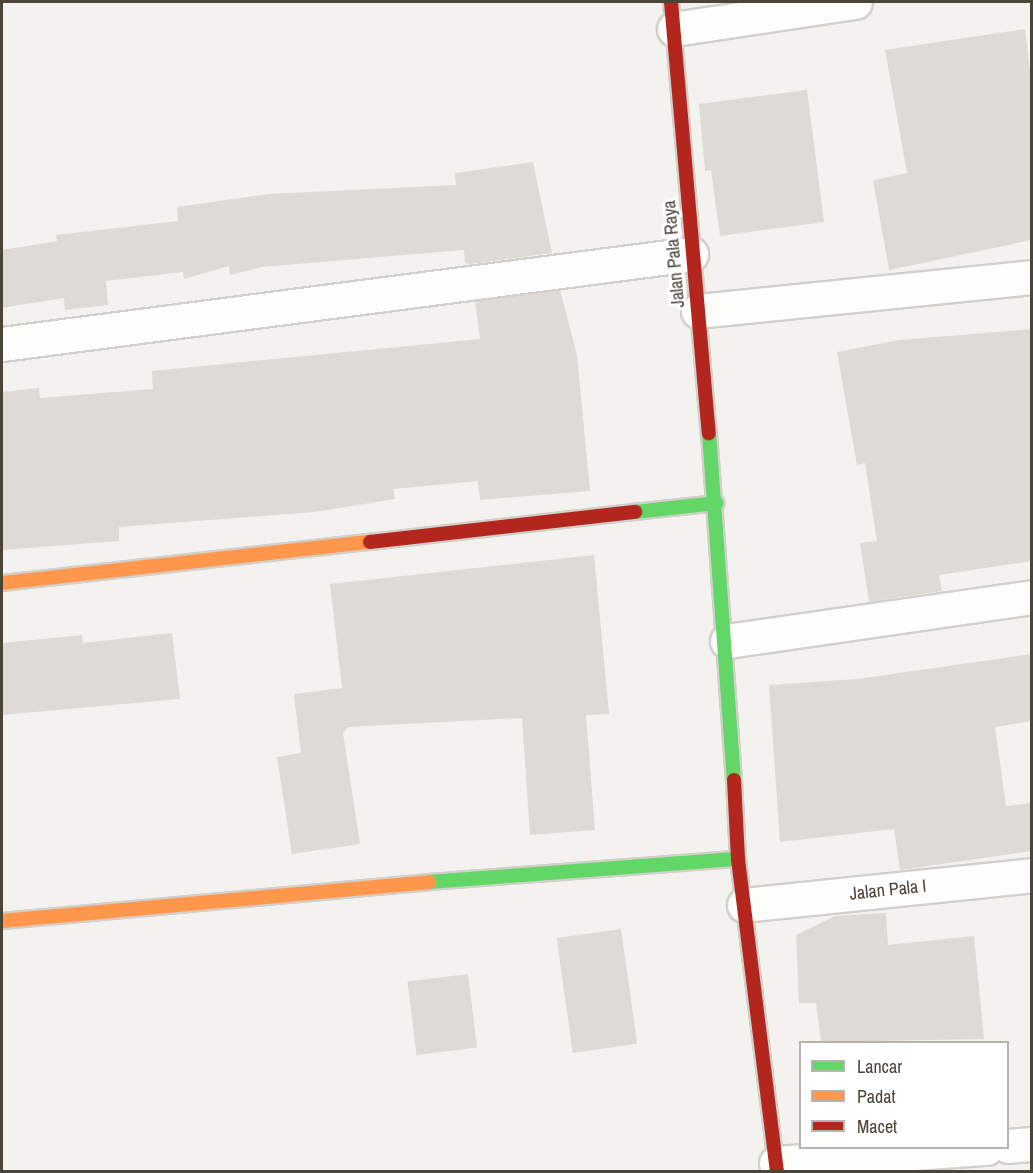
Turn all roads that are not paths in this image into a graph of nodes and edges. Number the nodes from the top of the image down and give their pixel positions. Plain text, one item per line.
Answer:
1 (855, 2) edge
2 (673, 15) edge
3 (691, 254) junction
4 (1032, 277) edge
5 (698, 311) junction
6 (2, 344) edge
7 (717, 503) junction
8 (2, 583) edge
9 (1032, 597) edge
10 (727, 641) junction
11 (738, 859) junction
12 (1031, 875) edge
13 (1032, 889) edge
14 (744, 905) junction
15 (2, 921) edge
16 (1032, 1144) edge
17 (1009, 1146) edge
18 (975, 1149) edge
19 (777, 1167) edge

1 - 2 street
2 - 3 street, Jalan Pala Raya
3 - 5 street, Jalan Pala Raya
3 - 6 street
4 - 5 street
5 - 7 street, Jalan Pala Raya
7 - 8 street
7 - 10 street, Jalan Pala Raya
9 - 10 street
10 - 11 street, Jalan Pala Raya
11 - 14 street, Jalan Pala Raya
11 - 15 street
12 - 13 street
12 - 14 street, Jalan Pala I
14 - 19 street, Jalan Pala Raya
16 - 17 street
18 - 19 street

